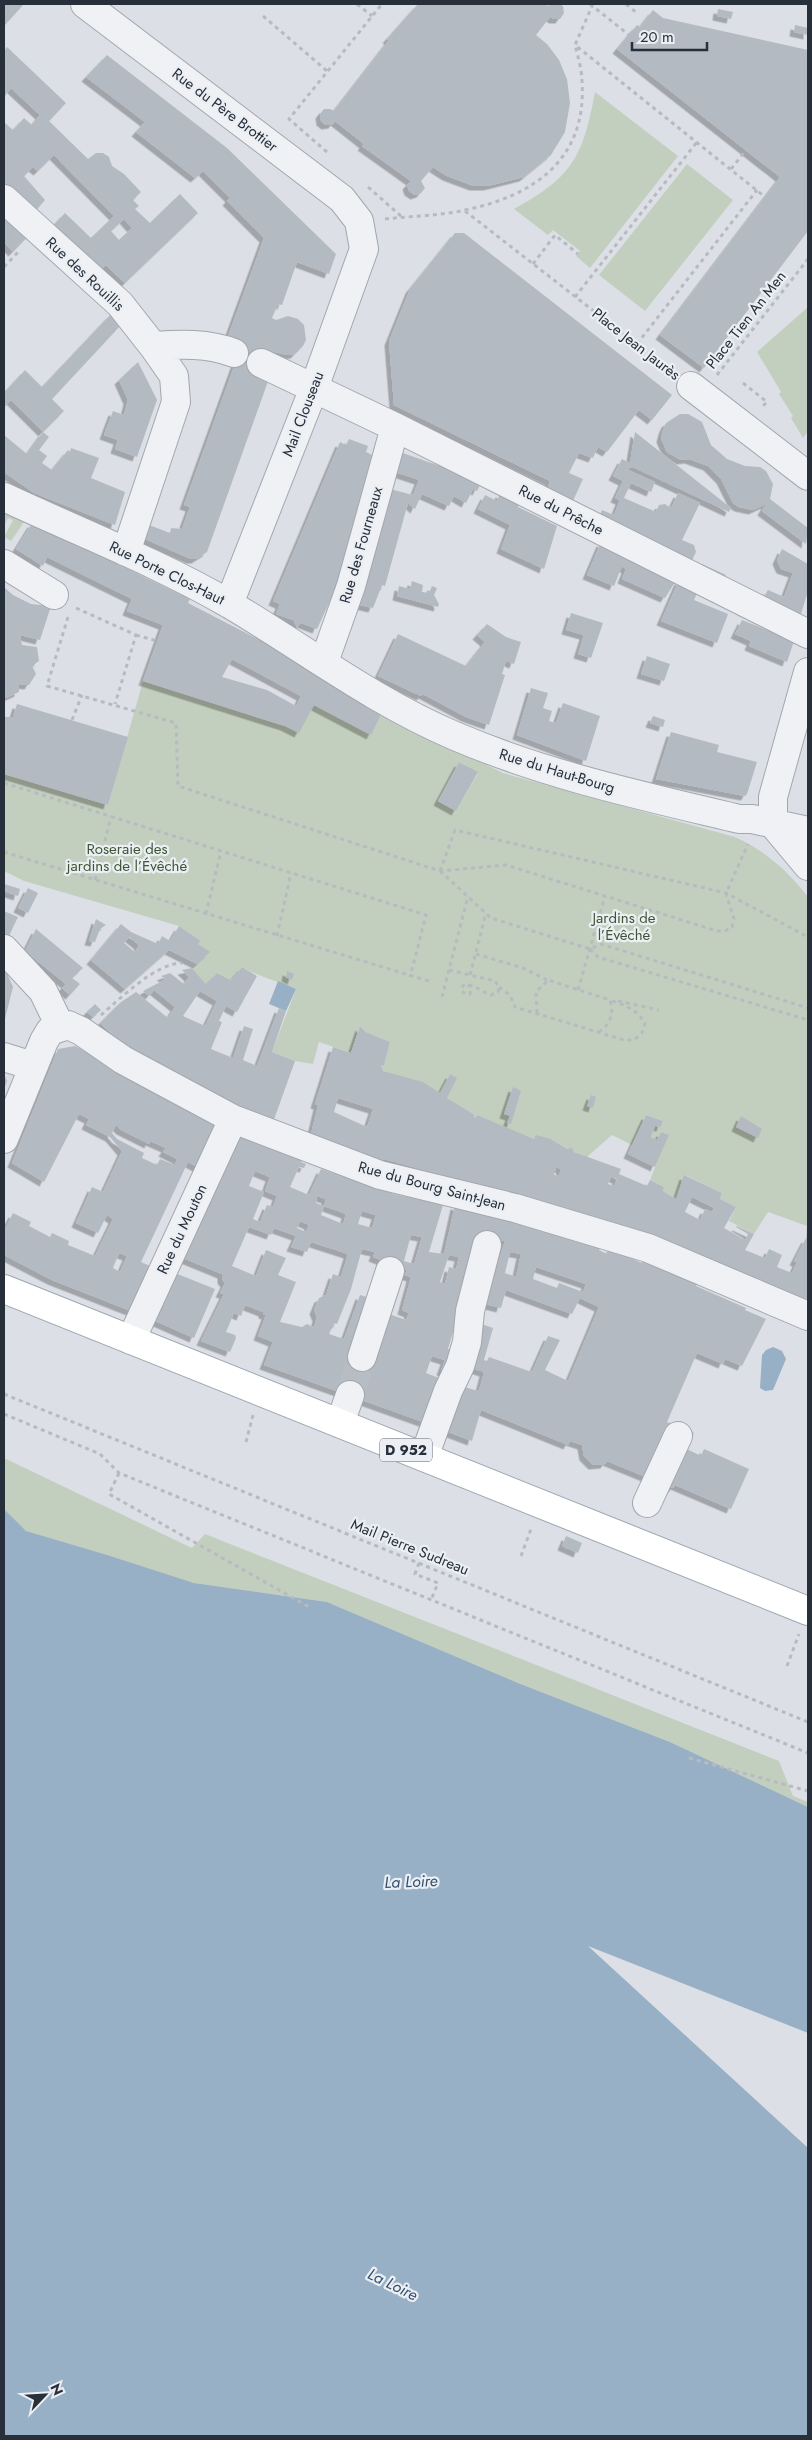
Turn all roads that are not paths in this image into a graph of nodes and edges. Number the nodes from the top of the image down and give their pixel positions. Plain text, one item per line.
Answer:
1 (85, 4) edge
2 (4, 199) edge
3 (359, 222) joint
4 (154, 346) junction
5 (234, 353) dead end
6 (261, 363) dead end
7 (314, 388) junction
8 (696, 390) road end
9 (395, 427) junction
10 (808, 476) edge
11 (4, 497) edge
12 (126, 552) junction
13 (4, 564) edge
14 (63, 600) road end
15 (229, 604) junction
16 (808, 634) edge
17 (324, 662) junction
18 (808, 672) edge
19 (773, 824) junction
20 (808, 832) edge
21 (750, 839) road end
22 (808, 866) edge
23 (4, 948) edge
24 (71, 1029) junction
25 (4, 1058) edge
26 (33, 1066) junction
27 (233, 1119) junction
28 (4, 1138) edge
29 (487, 1245) dead end
30 (390, 1271) dead end
31 (4, 1289) edge
32 (808, 1316) edge
33 (131, 1340) junction
34 (362, 1357) tunnel mouth
35 (350, 1395) tunnel mouth
36 (340, 1423) junction
37 (678, 1436) dead end
38 (424, 1457) junction
39 (647, 1503) dead end
40 (805, 1618) edge

1 - 3 street, Rue du Père Brottier
2 - 4 street, Rue des Rouillis
3 - 7 street, Mail Clouseau
4 - 5 street
4 - 12 street, Rue des Rouillis
6 - 7 street, Rue du Prêche
7 - 9 street, Rue du Prêche
7 - 15 street, Mail Clouseau
8 - 10 street
9 - 16 street, Rue du Prêche
9 - 17 street, Rue des Fourneaux
11 - 12 street, Rue Porte Clos-Haut
12 - 15 street, Rue Porte Clos-Haut
13 - 14 street
15 - 17 street, Rue Porte Clos-Haut
17 - 19 street, Rue du Haut-Bourg
18 - 19 street
19 - 20 street, Rue du Haut-Bourg
19 - 21 street
19 - 22 street
23 - 24 street
24 - 26 street
24 - 27 street, Rue du Bourg Saint-Jean
25 - 26 street
26 - 28 street
27 - 32 street, Rue du Bourg Saint-Jean
27 - 33 street, Rue du Mouton
29 - 38 street
30 - 34 street
31 - 33 main road, D 952
33 - 36 main road, D 952
35 - 36 street
36 - 38 main road, D 952
37 - 39 street
38 - 40 main road, D 952

